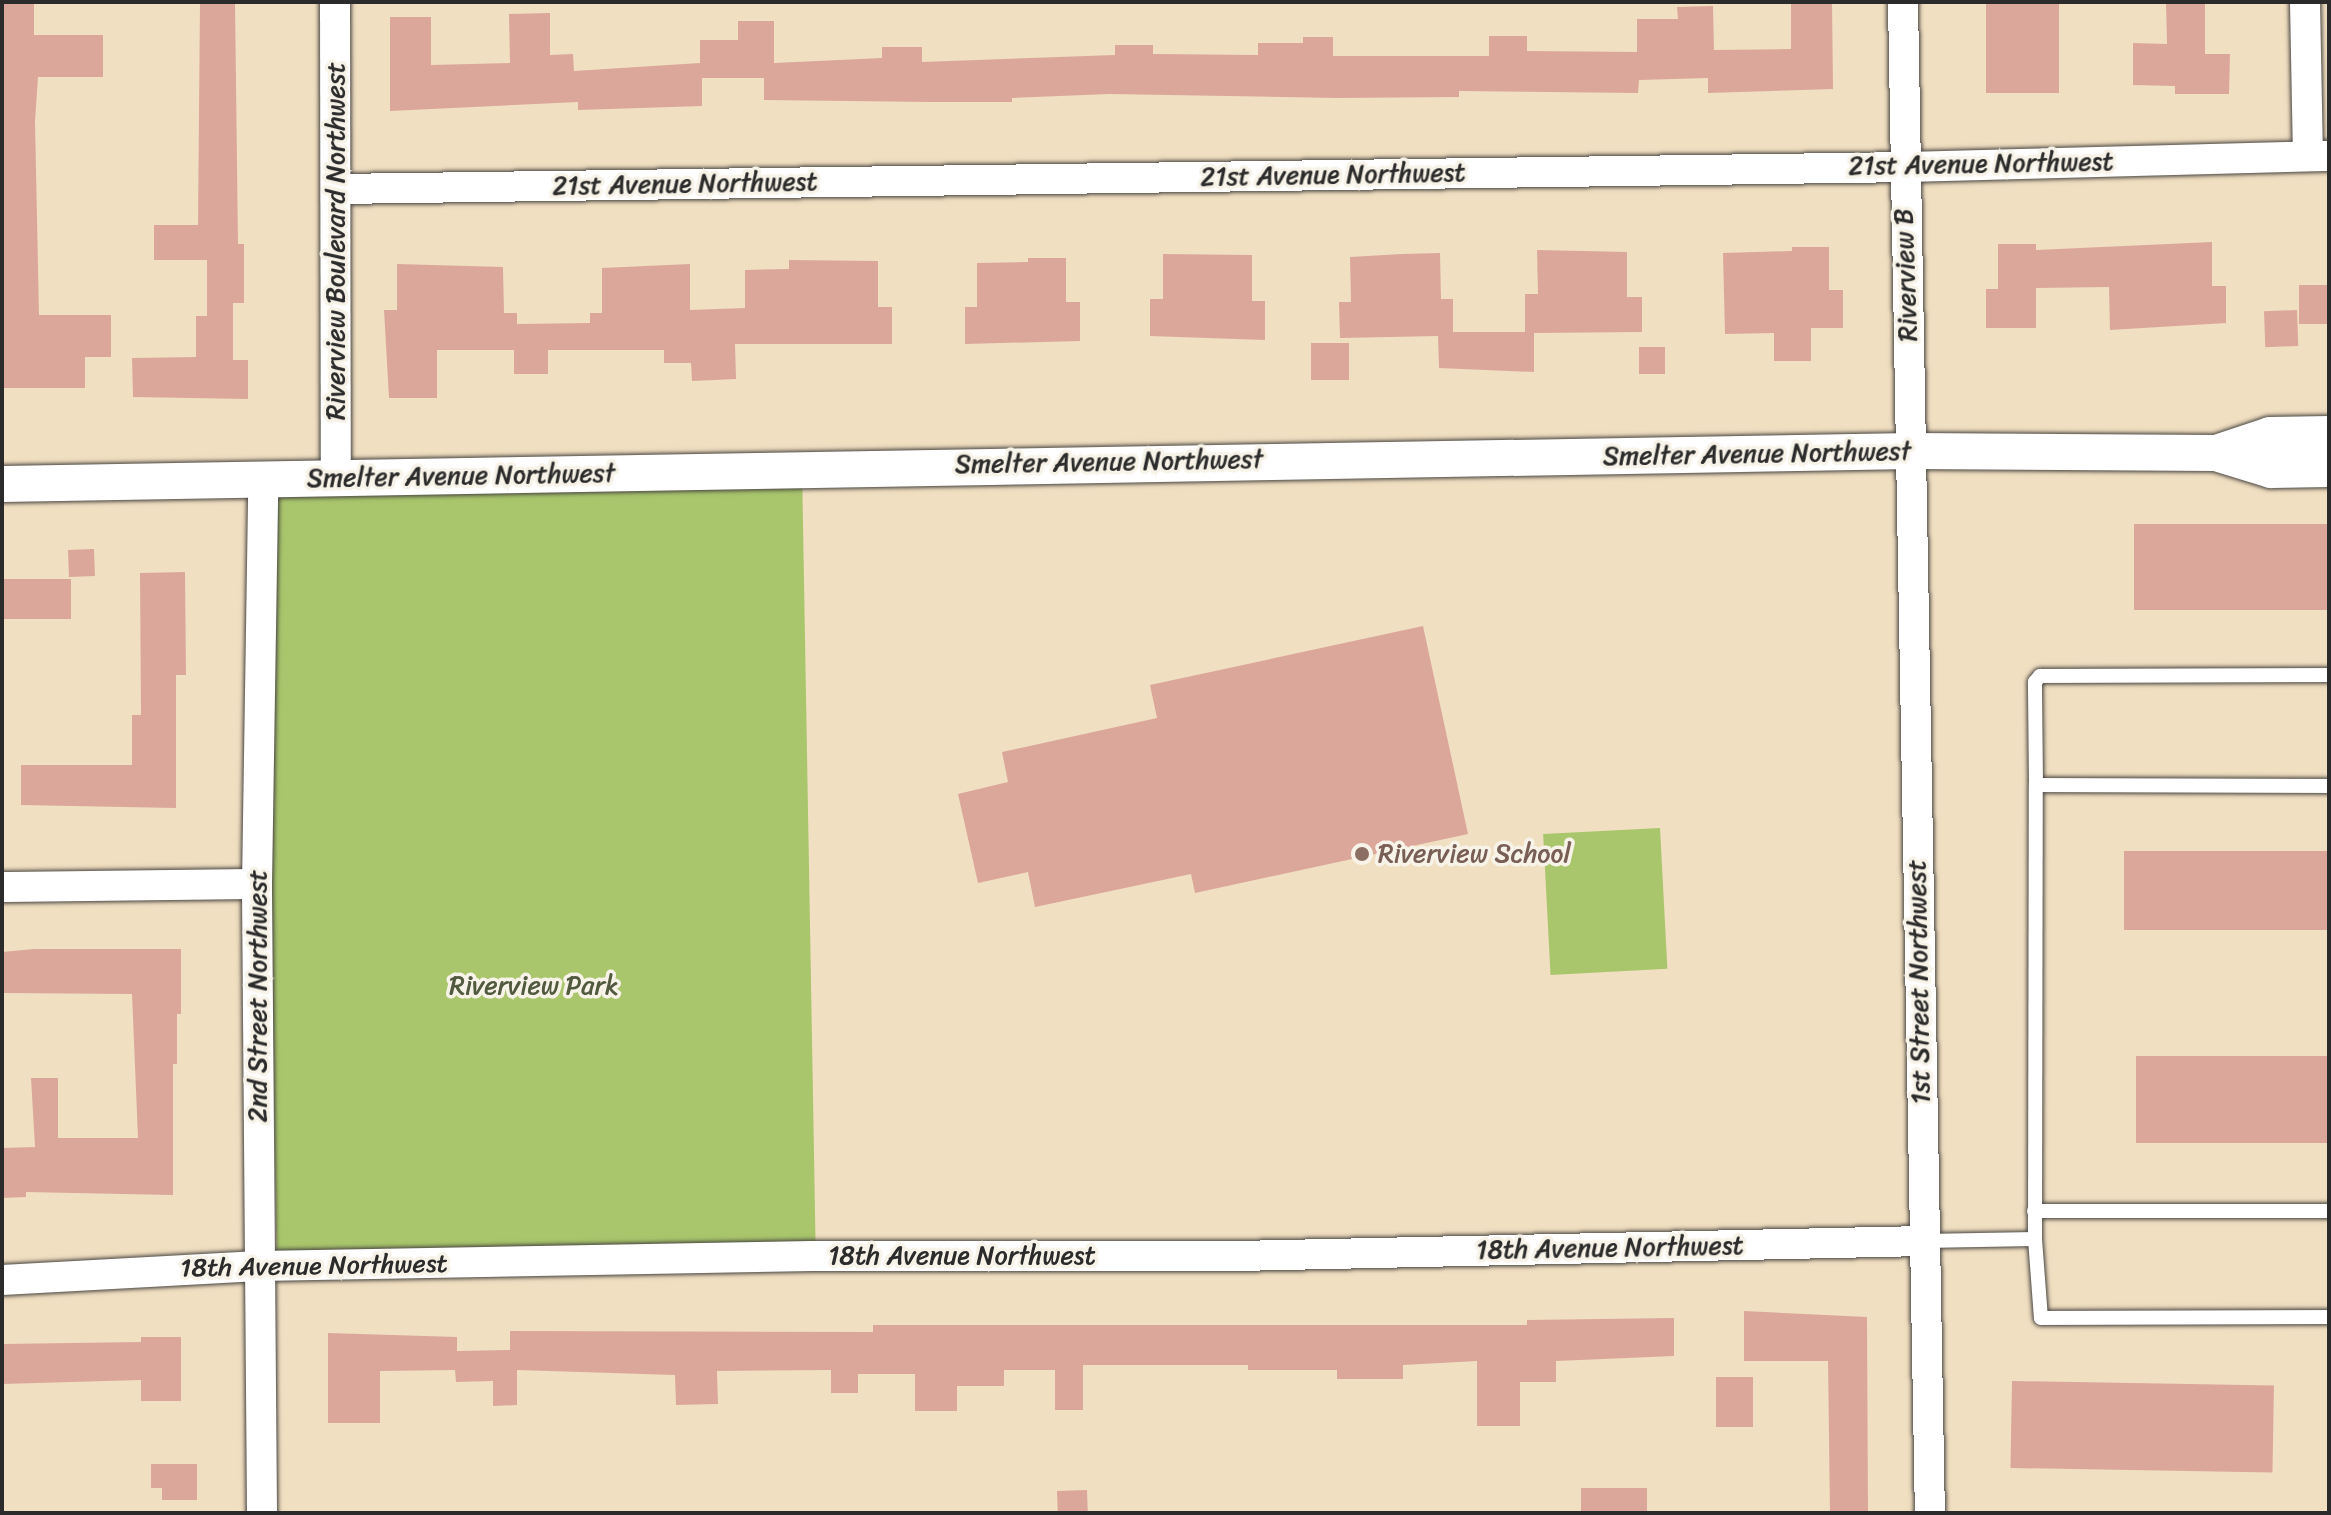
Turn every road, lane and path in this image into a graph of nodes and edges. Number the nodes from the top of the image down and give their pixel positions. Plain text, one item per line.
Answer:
1 (335, 2) edge
2 (1903, 2) edge
3 (2305, 2) edge
4 (2318, 156) edge
5 (1903, 167) junction
6 (336, 189) junction
7 (2329, 434) edge
8 (1912, 451) junction
9 (2216, 453) junction
10 (2329, 469) edge
11 (263, 480) junction
12 (336, 480) junction
13 (2, 484) edge
14 (2329, 675) edge
15 (2036, 785) junction
16 (2329, 786) edge
17 (257, 884) junction
18 (2, 887) edge
19 (2034, 1211) junction
20 (2329, 1211) edge
21 (2035, 1239) junction
22 (1922, 1241) junction
23 (259, 1266) junction
24 (2, 1280) edge
25 (2329, 1317) edge
26 (262, 1513) edge
27 (1930, 1513) edge

1 - 6 street, Riverview Boulevard Northwest
2 - 5 street, Riverview B
3 - 4 street
4 - 5 street, 21st Avenue Northwest
5 - 6 street, 21st Avenue Northwest
5 - 8 street, Riverview B
6 - 12 street, Riverview Boulevard Northwest
7 - 9 street, Smelter Avenue Northwest
8 - 9 street, Smelter Avenue Northwest
8 - 12 street, Smelter Avenue Northwest
8 - 22 street, 1st Street Northwest
9 - 10 street, Smelter Avenue Northwest
11 - 12 street, Smelter Avenue Northwest
11 - 13 street, Smelter Avenue Northwest
11 - 17 street, 2nd Street Northwest
14 - 15 lane
15 - 16 lane
15 - 19 lane
17 - 18 street
17 - 23 street, 2nd Street Northwest
19 - 20 lane
19 - 21 lane
21 - 22 lane
21 - 25 lane
22 - 23 street, 18th Avenue Northwest
22 - 27 street, 1st Street Northwest
23 - 24 street, 18th Avenue Northwest
23 - 26 street, 2nd Street Northwest

